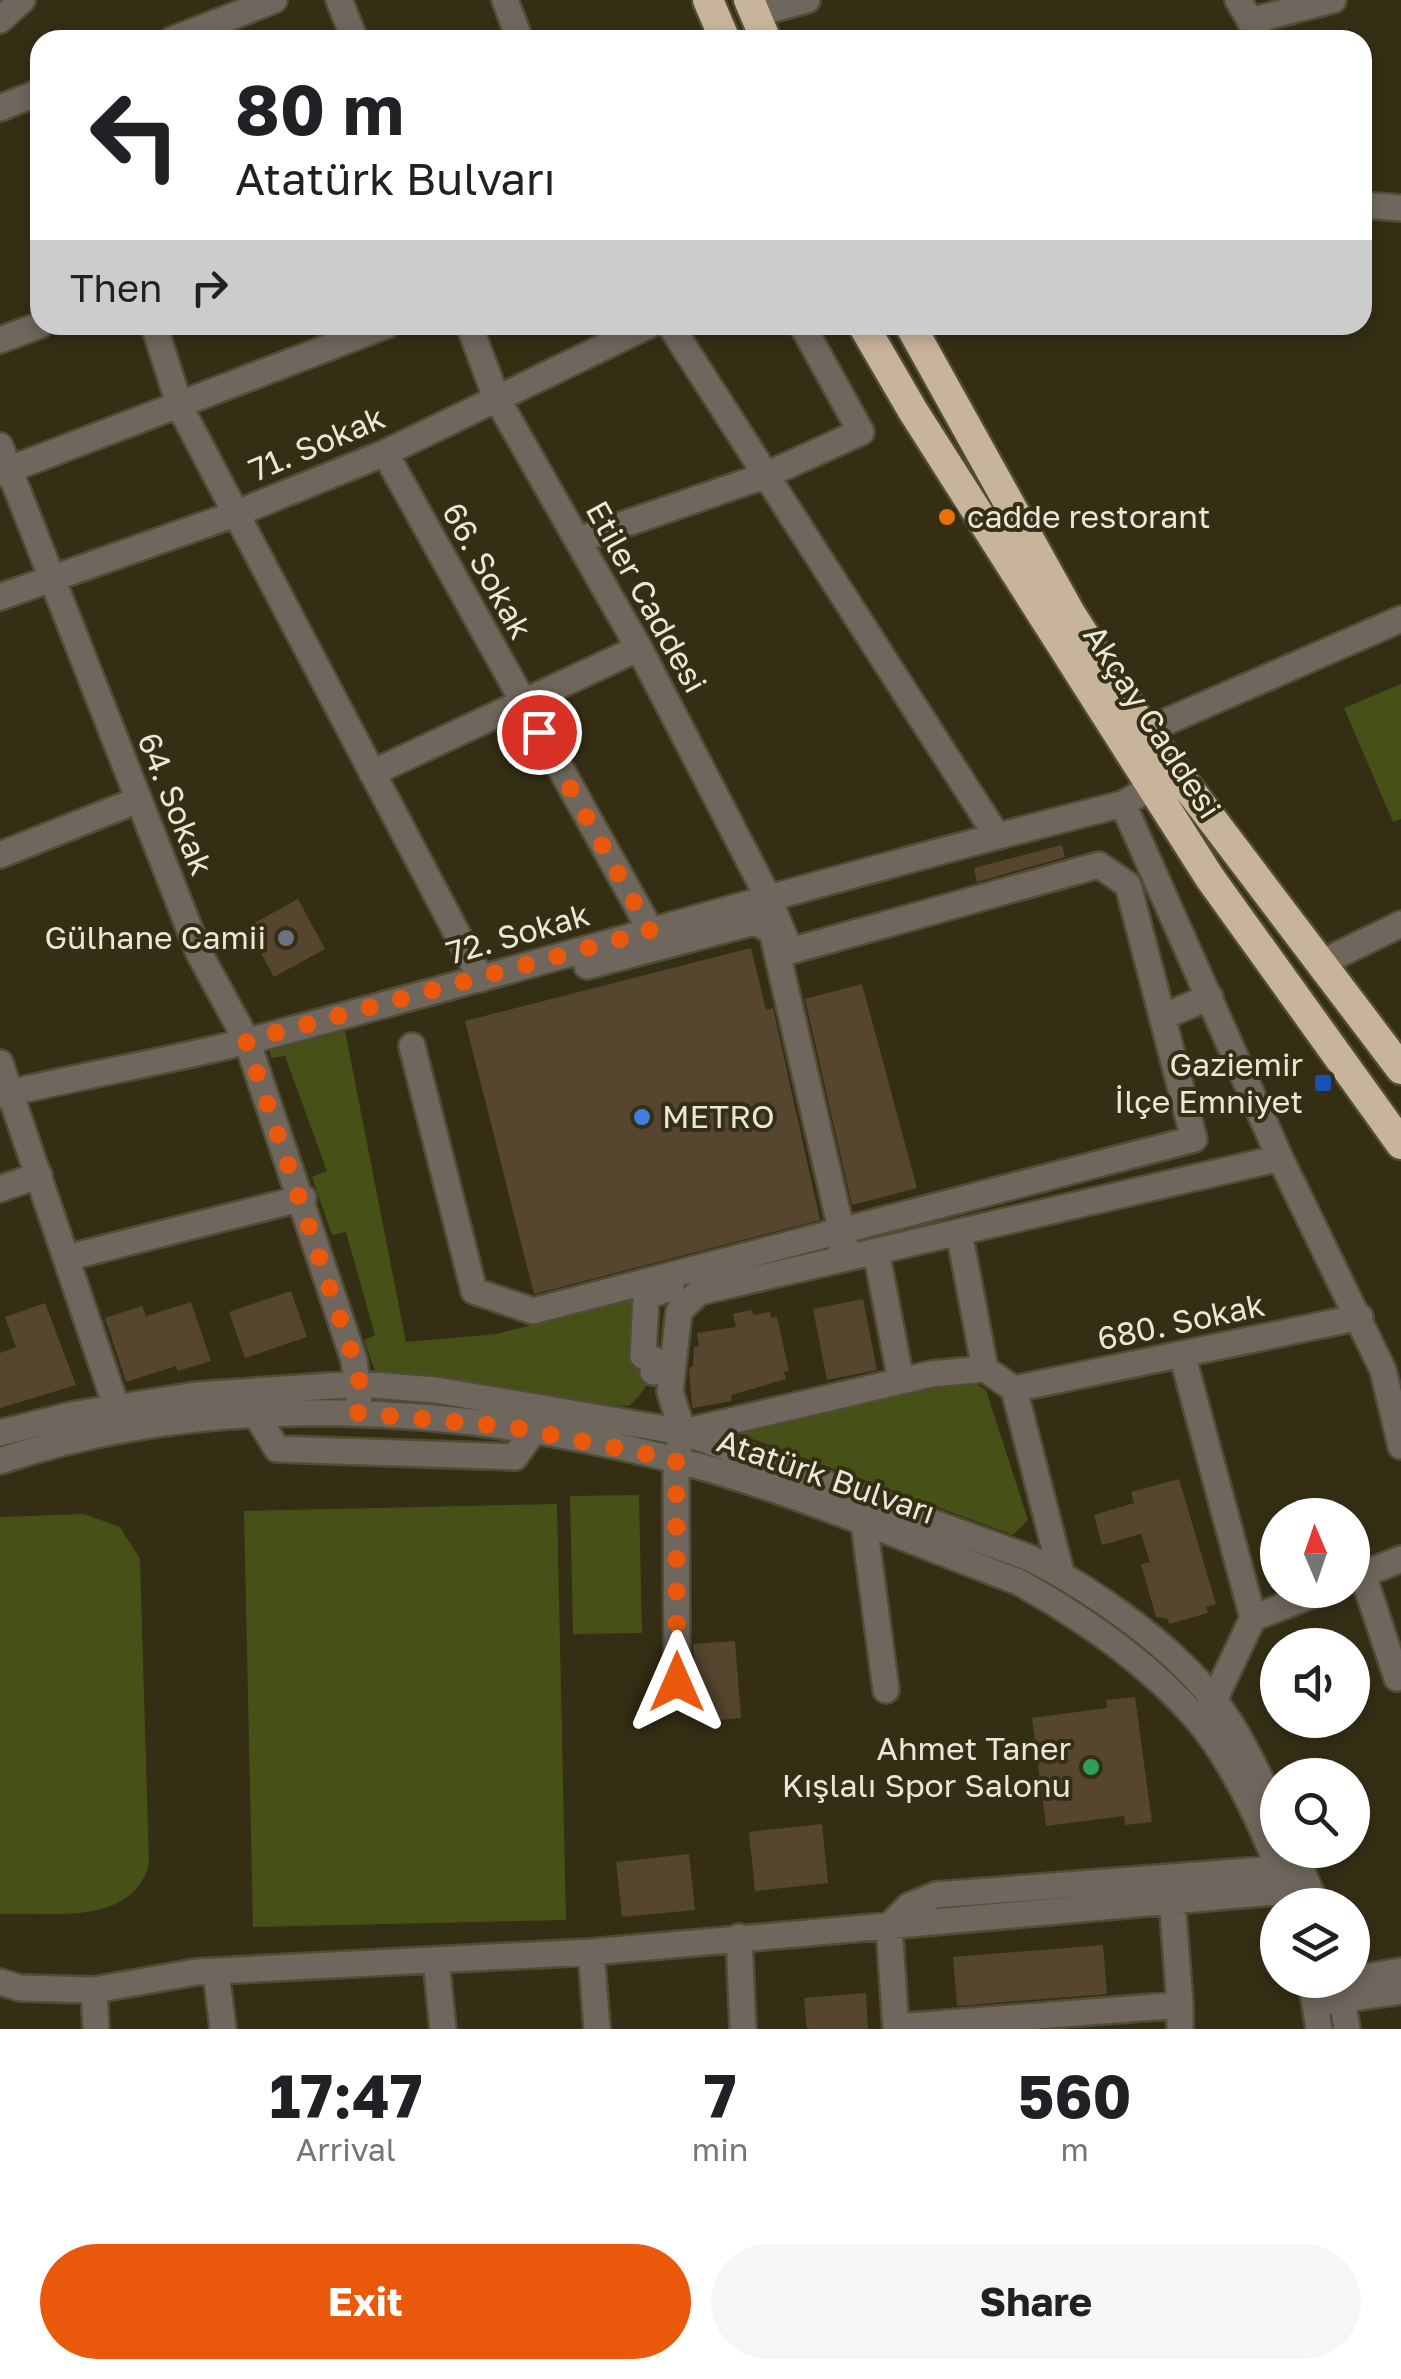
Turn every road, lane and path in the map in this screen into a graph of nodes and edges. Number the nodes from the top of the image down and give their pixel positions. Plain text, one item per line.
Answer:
1 (22, 0) edge
2 (274, 0) edge
3 (339, 0) edge
4 (505, 0) edge
5 (708, 0) edge
6 (807, 0) edge
7 (1333, 0) edge
8 (757, 18) edge
9 (0, 20) edge
10 (1250, 20) edge
11 (198, 30) edge
12 (351, 30) edge
13 (516, 30) edge
14 (721, 30) edge
15 (30, 96) edge
16 (0, 108) edge
17 (1372, 206) edge
18 (1401, 208) edge
19 (30, 329) edge
20 (157, 335) edge
21 (363, 335) edge
22 (472, 335) edge
23 (628, 335) edge
24 (676, 335) edge
25 (808, 335) edge
26 (869, 335) edge
27 (916, 335) edge
28 (0, 340) edge
29 (496, 397) junction
30 (180, 407) junction
31 (385, 452) junction
32 (3, 463) edge
33 (764, 476) junction
34 (235, 514) junction
35 (578, 540) junction
36 (51, 578) junction
37 (0, 598) edge
38 (1401, 619) edge
39 (639, 648) junction
40 (522, 703) junction
41 (1145, 731) junction
42 (372, 773) junction
43 (1152, 787) junction
44 (138, 800) junction
45 (1124, 804) junction
46 (997, 836) junction
47 (0, 855) edge
48 (770, 898) junction
49 (1401, 924) edge
50 (650, 931) junction
51 (1319, 964) junction
52 (481, 979) junction
53 (1205, 987) junction
54 (1160, 1006) junction
55 (351, 1030) dead end
56 (246, 1041) junction
57 (412, 1046) dead end
58 (0, 1063) edge
59 (1401, 1070) edge
60 (6, 1094) edge
61 (1401, 1144) edge
62 (1280, 1158) junction
63 (38, 1175) junction
64 (0, 1189) edge
65 (303, 1198) junction
66 (959, 1232) junction
67 (842, 1233) junction
68 (876, 1251) junction
69 (66, 1258) junction
70 (1360, 1317) junction
71 (1182, 1354) junction
72 (985, 1369) junction
73 (653, 1372) dead end
74 (901, 1381) junction
75 (360, 1384) junction
76 (1014, 1390) junction
77 (116, 1406) junction
78 (358, 1413) junction
79 (258, 1416) junction
80 (534, 1430) junction
81 (683, 1432) junction
82 (0, 1433) edge
83 (1401, 1446) edge
84 (676, 1460) junction
85 (0, 1461) edge
86 (864, 1523) junction
87 (1401, 1558) edge
88 (1370, 1572) edge
89 (1060, 1574) junction
90 (1370, 1607) edge
91 (1278, 1608) edge
92 (1252, 1618) junction
93 (1398, 1678) dead end
94 (677, 1682) dead end
95 (886, 1690) dead end
96 (1206, 1710) junction
97 (1260, 1790) edge
98 (1287, 1879) edge
99 (1172, 1899) junction
100 (889, 1926) junction
101 (738, 1937) junction
102 (591, 1952) junction
103 (436, 1960) junction
104 (216, 1971) junction
105 (1401, 1971) edge
106 (1370, 1978) edge
107 (0, 1982) edge
108 (1370, 1987) edge
109 (94, 1990) junction
110 (1401, 1991) edge
111 (1314, 1998) edge
112 (1345, 1998) edge
113 (1180, 2017) edge
114 (896, 2028) edge
115 (96, 2029) edge
116 (224, 2029) edge
117 (443, 2029) edge
118 (597, 2029) edge
119 (743, 2029) edge
120 (1320, 2029) edge
121 (1347, 2029) edge

1 - 9 street
2 - 11 street
3 - 12 street
4 - 13 street
5 - 14 highway
6 - 8 street
7 - 10 street
15 - 16 street
17 - 18 street
19 - 28 street
20 - 30 street
21 - 30 street
22 - 29 street, Etiler Caddesi
23 - 29 street, 71. Sokak
24 - 33 street
25 - 33 street
26 - 43 highway, Akçay Caddesi
27 - 41 highway, Akçay Caddesi
29 - 31 street, 71. Sokak
29 - 35 street, Etiler Caddesi
30 - 32 street
30 - 34 street
31 - 34 street, 71. Sokak
31 - 40 street, 66. Sokak
32 - 36 street, 64. Sokak
33 - 35 street
33 - 46 street
34 - 36 street, 71. Sokak
34 - 42 street
35 - 39 street, Etiler Caddesi
36 - 37 street, 71. Sokak
36 - 44 street, 64. Sokak
38 - 41 street
39 - 40 street
39 - 48 street, Etiler Caddesi
40 - 42 street
40 - 50 street, 66. Sokak
41 - 51 highway, Akçay Caddesi
42 - 52 street
43 - 45 street, 72. Sokak
43 - 61 highway, Akçay Caddesi
44 - 47 street
44 - 56 street, 64. Sokak
45 - 46 street, 72. Sokak
45 - 53 street
46 - 48 street, 72. Sokak
48 - 50 street, 72. Sokak
48 - 54 street, Etiler Caddesi
49 - 51 street
50 - 52 street, 72. Sokak
51 - 59 highway, Akçay Caddesi
52 - 56 street, 72. Sokak
53 - 54 street
53 - 62 street
54 - 67 street
55 - 67 street
56 - 60 street, 72. Sokak
56 - 65 street, 64. Sokak
57 - 67 street
58 - 60 street
60 - 63 street
62 - 66 street
62 - 70 street
63 - 64 street
63 - 69 street
65 - 69 street
65 - 75 street, 64. Sokak
66 - 68 street
66 - 72 street
67 - 73 street
68 - 74 street
68 - 81 street
69 - 77 street
70 - 71 street, 680. Sokak
70 - 83 street
71 - 76 street, 680. Sokak
71 - 92 street
72 - 74 street
72 - 76 street
74 - 81 street
75 - 77 street, Atatürk Bulvarı
75 - 78 street, 64. Sokak
75 - 81 street, Atatürk Bulvarı
76 - 89 street
77 - 82 street, Atatürk Bulvarı
78 - 79 street, Atatürk Bulvarı
78 - 80 street, Atatürk Bulvarı
79 - 80 street
79 - 85 street, Atatürk Bulvarı
80 - 84 street, Atatürk Bulvarı
81 - 84 street
81 - 89 street, Atatürk Bulvarı
84 - 86 street, Atatürk Bulvarı
84 - 94 street
86 - 95 street
86 - 96 street, Atatürk Bulvarı
87 - 88 street
89 - 96 street, Atatürk Bulvarı
90 - 93 street
91 - 92 street
92 - 96 street
96 - 97 street, Atatürk Bulvarı
96 - 98 street, Atatürk Bulvarı
98 - 99 street
98 - 100 street
99 - 100 street
99 - 113 street
100 - 101 street
100 - 114 street
101 - 102 street
101 - 119 street
102 - 103 street
102 - 118 street
103 - 104 street
103 - 117 street
104 - 109 street
104 - 116 street
105 - 106 street
107 - 109 street
108 - 110 street
109 - 115 street
111 - 120 street
112 - 121 street
113 - 114 street

